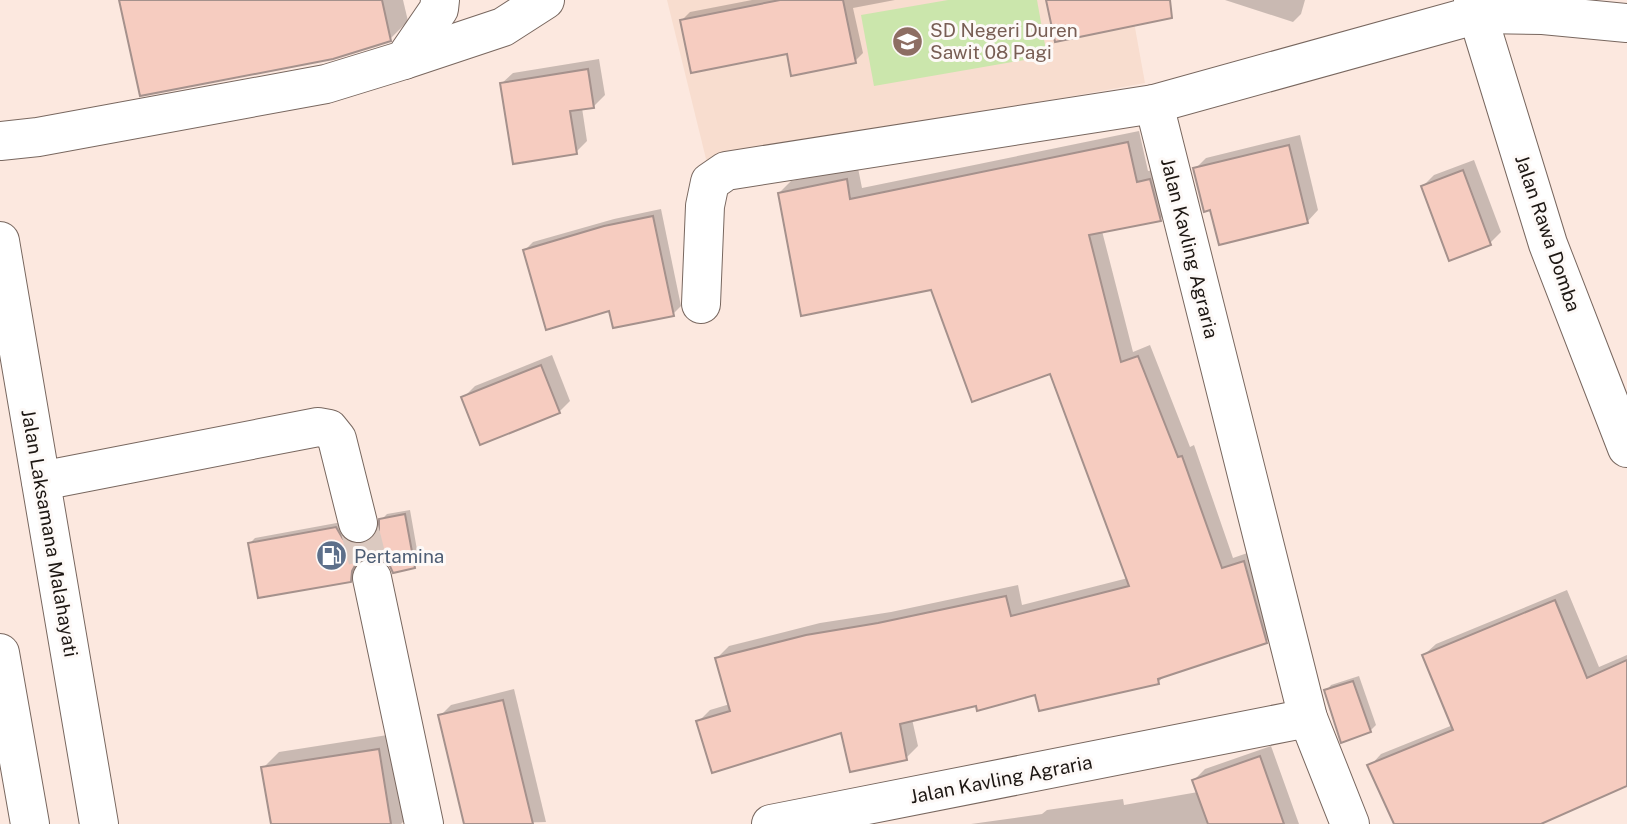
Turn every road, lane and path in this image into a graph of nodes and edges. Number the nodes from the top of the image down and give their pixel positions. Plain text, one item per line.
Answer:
1 (440, 0) edge
2 (545, 0) edge
3 (1476, 7) edge
4 (1626, 25) edge
5 (404, 60) junction
6 (1154, 104) junction
7 (0, 141) edge
8 (0, 241) edge
9 (701, 304) dead end
10 (1627, 448) edge
11 (41, 481) junction
12 (359, 523) tunnel mouth
13 (372, 578) tunnel mouth
14 (0, 653) edge
15 (1308, 718) junction
16 (861, 816) edge
17 (30, 824) edge
18 (99, 824) edge
19 (424, 824) edge
20 (771, 824) edge
21 (1350, 824) edge

1 - 5 main road
2 - 5 main road
3 - 4 main road
3 - 6 main road
3 - 10 main road, Jalan Rawa Domba
5 - 7 main road
6 - 9 main road
6 - 15 main road, Jalan Kavling Agraria
8 - 11 main road, Jalan Laksamana Malahayati
11 - 12 main road
11 - 18 main road, Jalan Laksamana Malahayati
13 - 19 main road
14 - 17 main road
15 - 16 main road, Jalan Kavling Agraria
15 - 21 main road, Jalan Kavling Agraria
16 - 20 main road, Jalan Kavling Agraria

